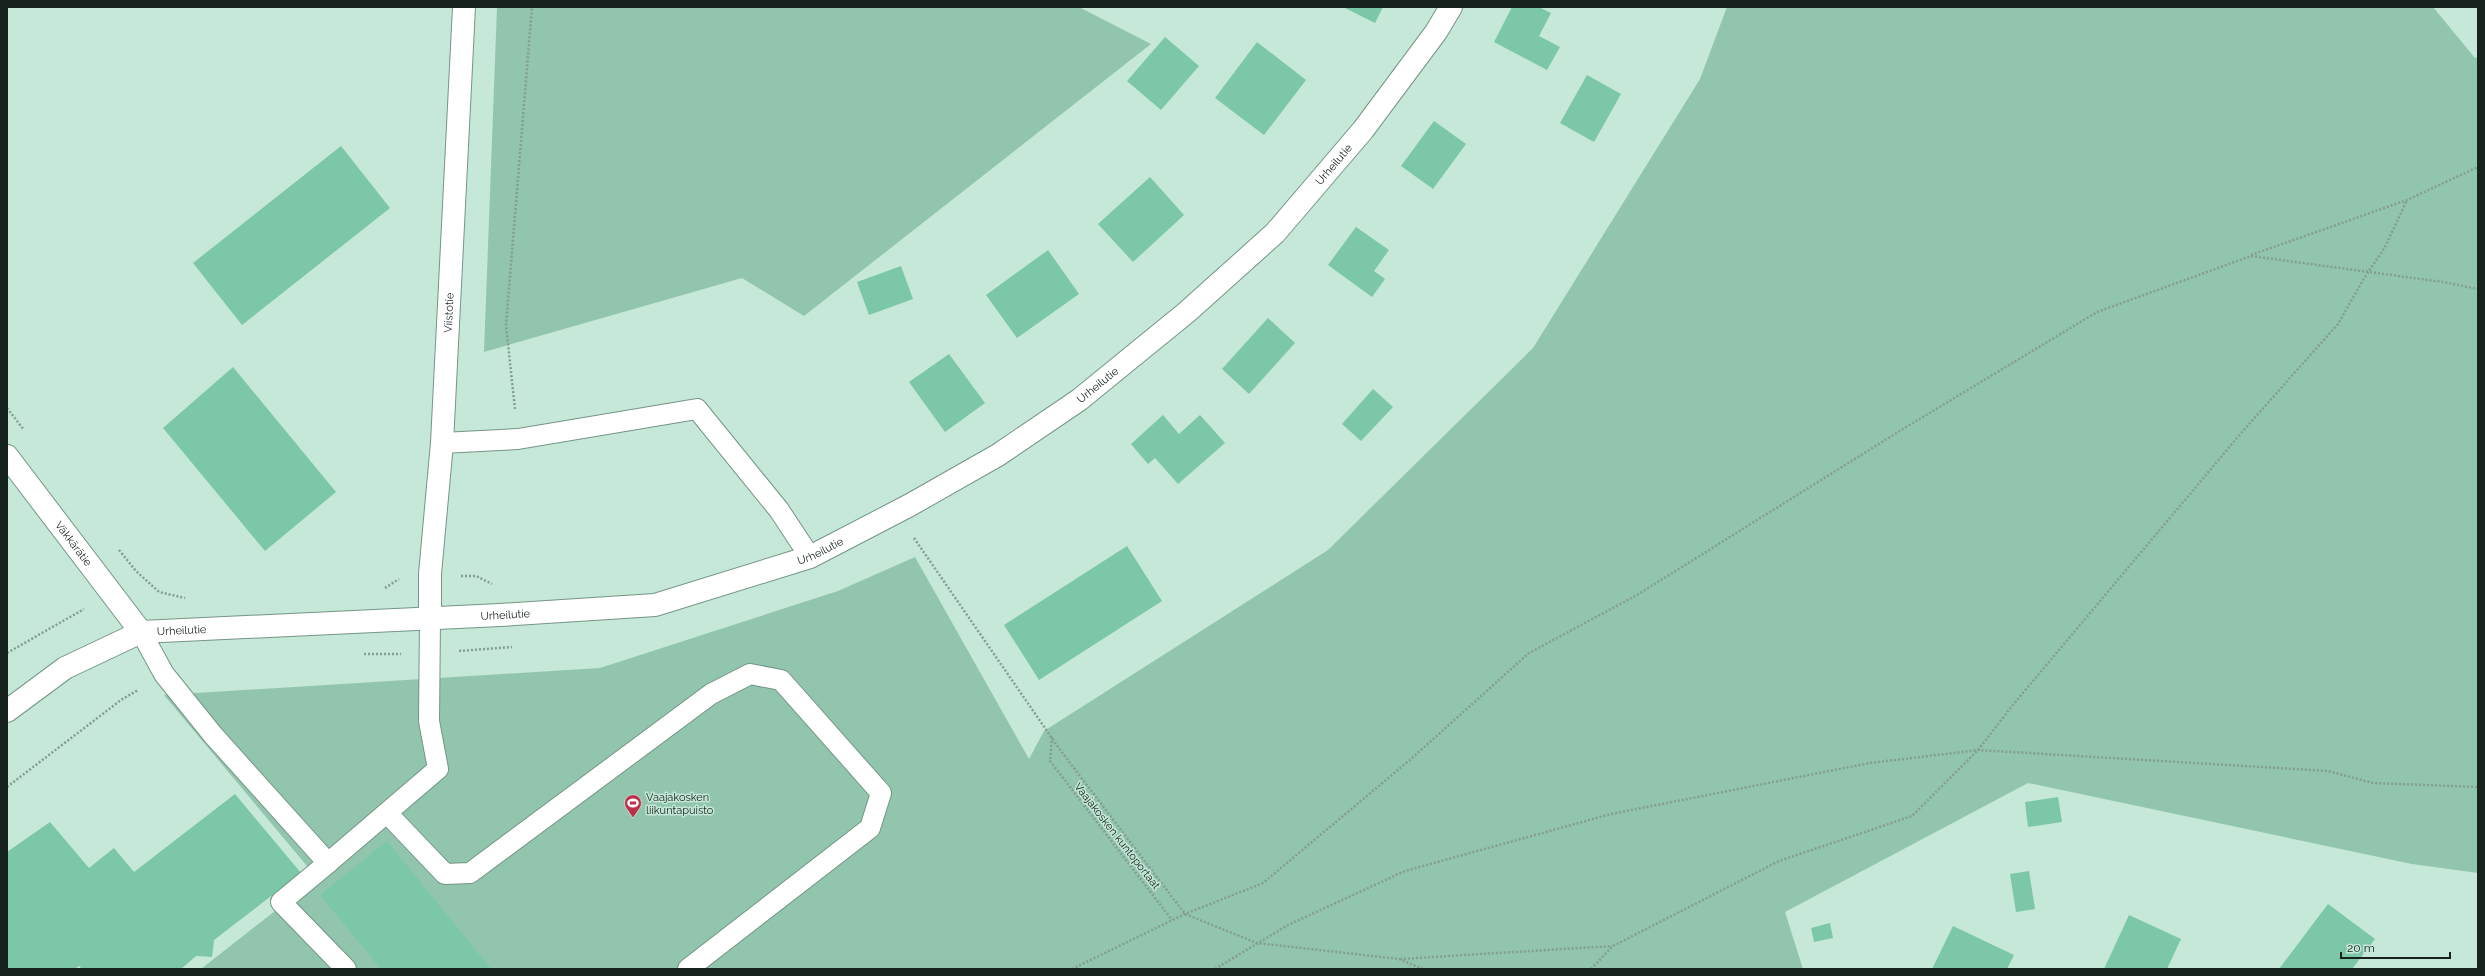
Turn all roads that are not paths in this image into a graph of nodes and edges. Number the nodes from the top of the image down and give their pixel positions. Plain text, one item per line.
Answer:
1 (464, 7) edge
2 (1451, 7) edge
3 (442, 443) junction
4 (7, 456) edge
5 (810, 558) junction
6 (430, 618) junction
7 (141, 632) junction
8 (7, 711) edge
9 (387, 812) junction
10 (328, 863) junction
11 (346, 969) edge
12 (688, 969) edge

1 - 3 street, Viistotie
2 - 5 street, Urheilutie
3 - 5 lane
3 - 6 street, Viistotie
4 - 7 street, Väkkärätie
5 - 6 street, Urheilutie
6 - 7 street, Urheilutie
6 - 9 lane
7 - 8 street, Urheilutie
7 - 10 lane
9 - 10 lane
9 - 12 lane
10 - 11 lane

